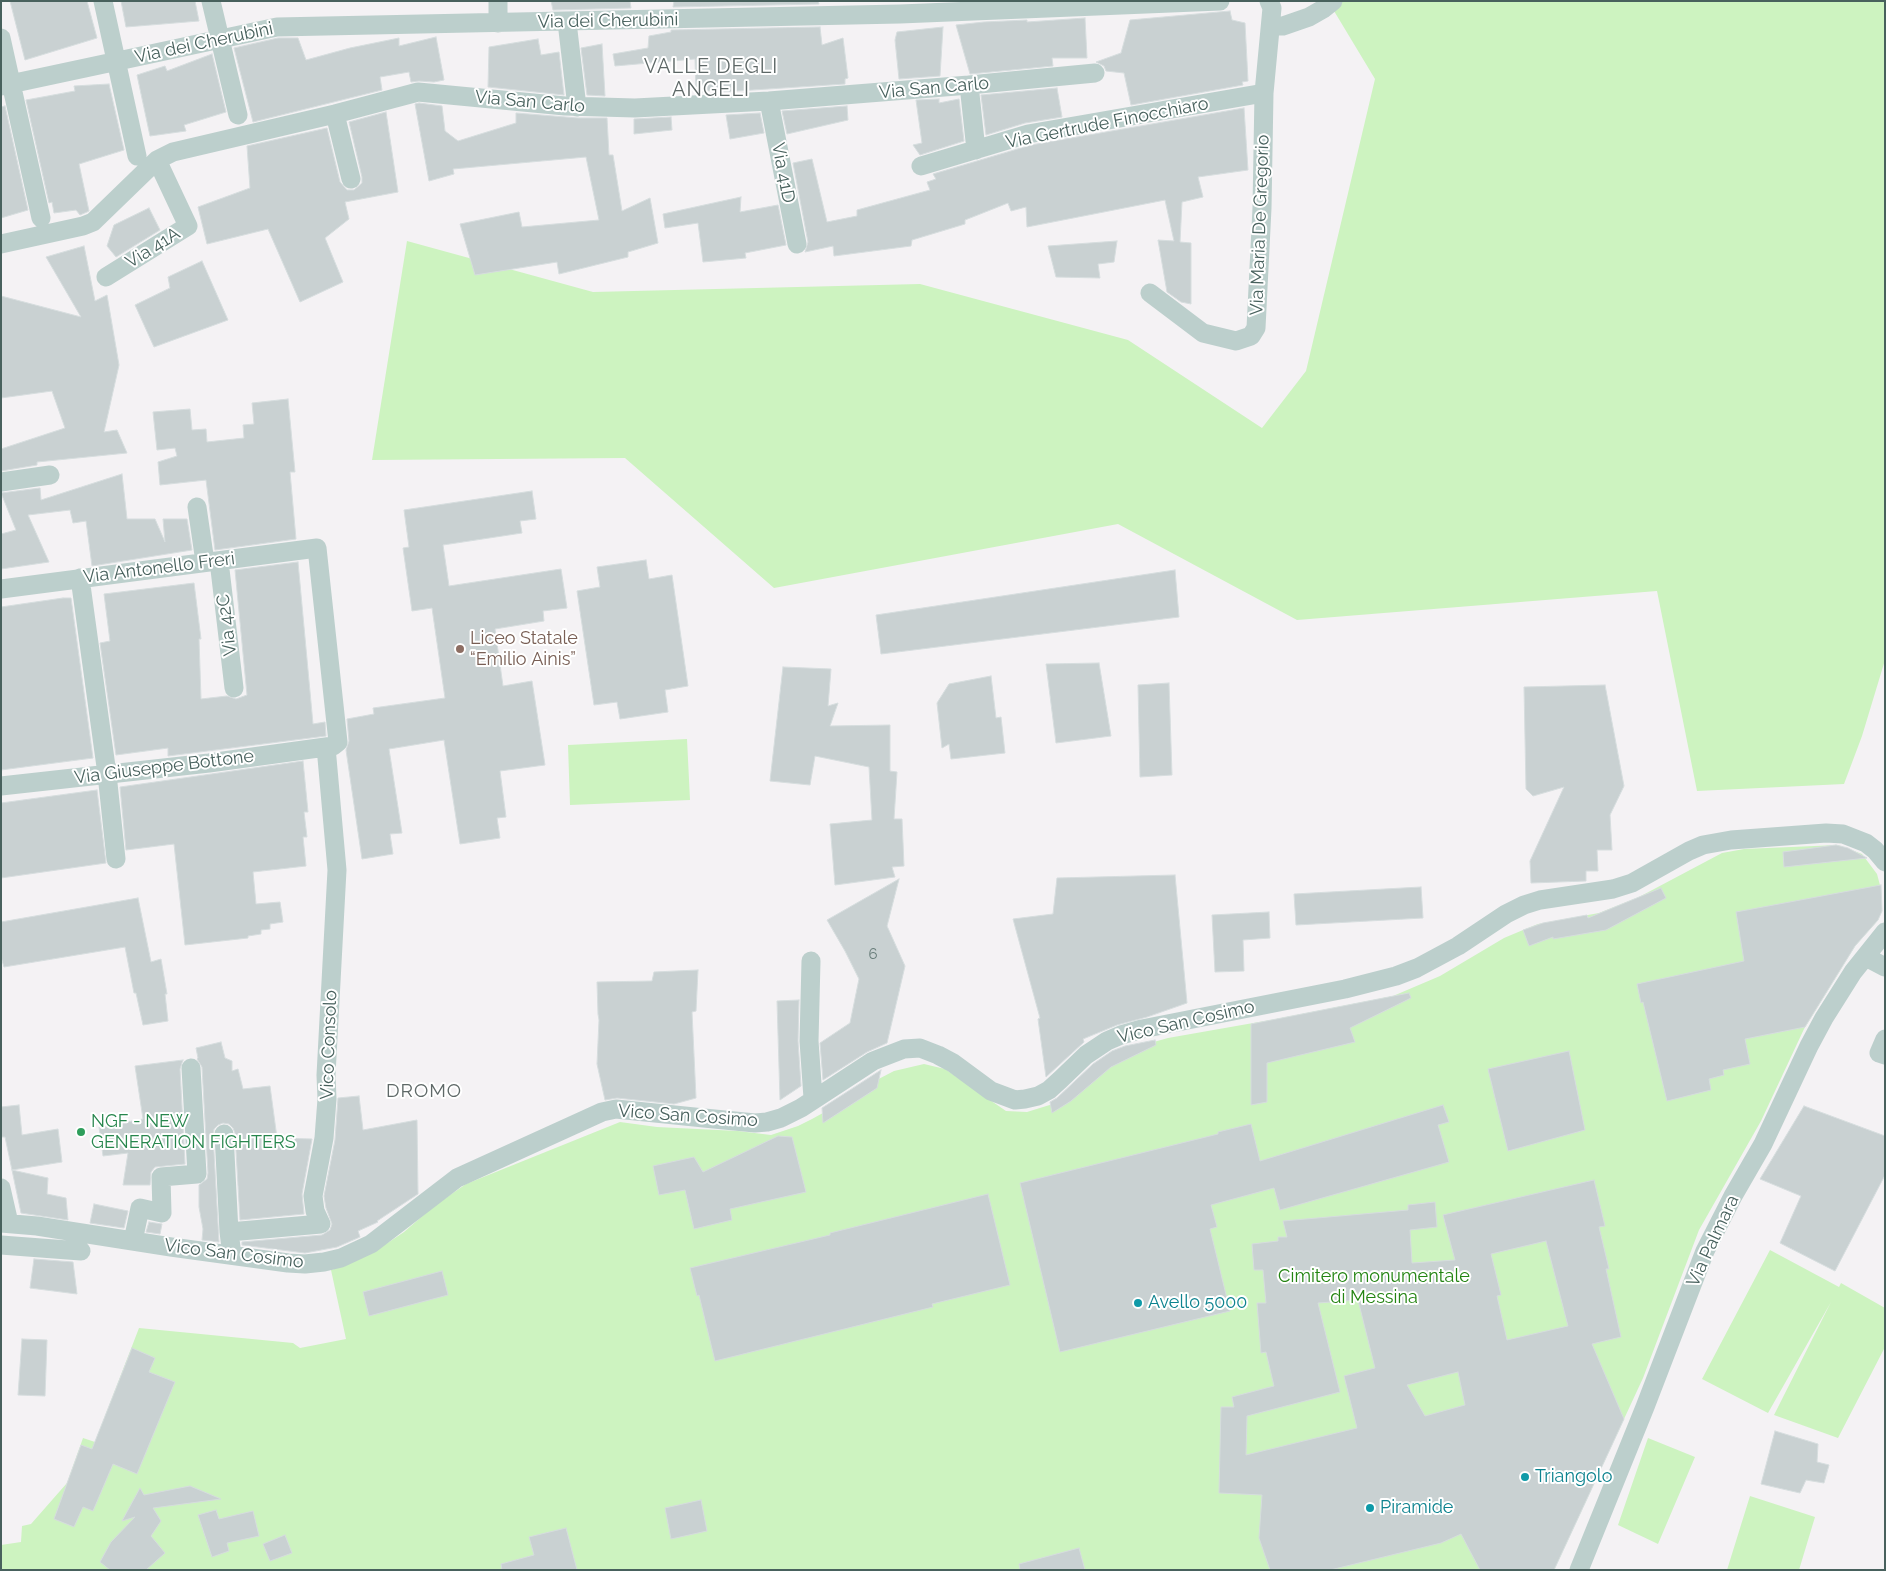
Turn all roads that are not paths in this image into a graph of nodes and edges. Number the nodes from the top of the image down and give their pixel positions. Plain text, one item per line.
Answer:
1 (103, 1) edge
2 (211, 1) edge
3 (498, 1) edge
4 (1220, 1) edge
5 (1269, 1) edge
6 (1333, 1) edge
7 (1164, 2) edge
8 (899, 8) edge
9 (567, 22) junction
10 (498, 23) junction
11 (1271, 26) junction
12 (1, 38) edge
13 (220, 38) junction
14 (116, 61) junction
15 (1095, 73) dead end
16 (6, 85) edge
17 (969, 86) junction
18 (1264, 93) junction
19 (769, 101) junction
20 (577, 107) junction
21 (335, 114) junction
22 (238, 115) dead end
23 (976, 150) junction
24 (138, 156) dead end
25 (157, 160) junction
26 (921, 166) dead end
27 (351, 179) dead end
28 (41, 218) dead end
29 (1, 244) edge
30 (798, 244) dead end
31 (106, 277) dead end
32 (1150, 293) dead end
33 (50, 475) dead end
34 (1, 482) edge
35 (198, 507) dead end
36 (212, 561) junction
37 (80, 578) junction
38 (1, 589) edge
39 (234, 688) dead end
40 (326, 747) junction
41 (107, 774) junction
42 (1, 786) edge
43 (116, 859) dead end
44 (1885, 862) edge
45 (1878, 945) edge
46 (811, 961) dead end
47 (1885, 967) edge
48 (1885, 1040) edge
49 (1885, 1055) edge
50 (191, 1068) dead end
51 (813, 1098) junction
52 (224, 1134) dead end
53 (1, 1188) edge
54 (5, 1223) edge
55 (229, 1232) junction
56 (133, 1241) junction
57 (1, 1245) edge
58 (81, 1252) dead end
59 (232, 1255) junction
60 (1579, 1570) edge

1 - 14 street
2 - 13 street
3 - 10 street
4 - 7 street, Via dei Cherubini
5 - 11 street
6 - 11 street
7 - 8 street, Via dei Cherubini
8 - 9 street, Via dei Cherubini
9 - 10 street, Via dei Cherubini
9 - 20 street
10 - 13 street, Via dei Cherubini
11 - 18 street, Via Maria De Gregorio
12 - 16 street
13 - 14 street, Via dei Cherubini
13 - 22 street
14 - 16 street, Via dei Cherubini
14 - 24 street
15 - 17 street, Via San Carlo
16 - 28 street
17 - 19 street, Via San Carlo
17 - 23 street
18 - 23 street, Via Gertrude Finocchiaro
18 - 32 street, Via Maria De Gregorio
19 - 20 street, Via San Carlo
19 - 30 street, Via 41D
20 - 21 street, Via San Carlo
21 - 25 street, Via San Carlo
21 - 27 street
23 - 26 street, Via Gertrude Finocchiaro
25 - 29 street, Via San Carlo
25 - 31 street, Via 41A
33 - 34 street
35 - 36 street, Via 42C
36 - 37 street, Via Antonello Freri
36 - 39 street, Via 42C
36 - 40 street, Via Antonello Freri
37 - 38 street, Via Antonello Freri
37 - 41 street
40 - 41 street, Via Giuseppe Bottone
40 - 55 street, Vico Consolo
41 - 42 street, Via Giuseppe Bottone
41 - 43 street
44 - 51 street, Vico San Cosimo
45 - 47 street
45 - 60 street, Via Palmara
46 - 51 street
48 - 49 street
50 - 56 street
51 - 59 street, Vico San Cosimo
52 - 55 street
53 - 54 street
54 - 56 street, Vico San Cosimo
55 - 59 street
56 - 59 street, Vico San Cosimo
57 - 58 street

